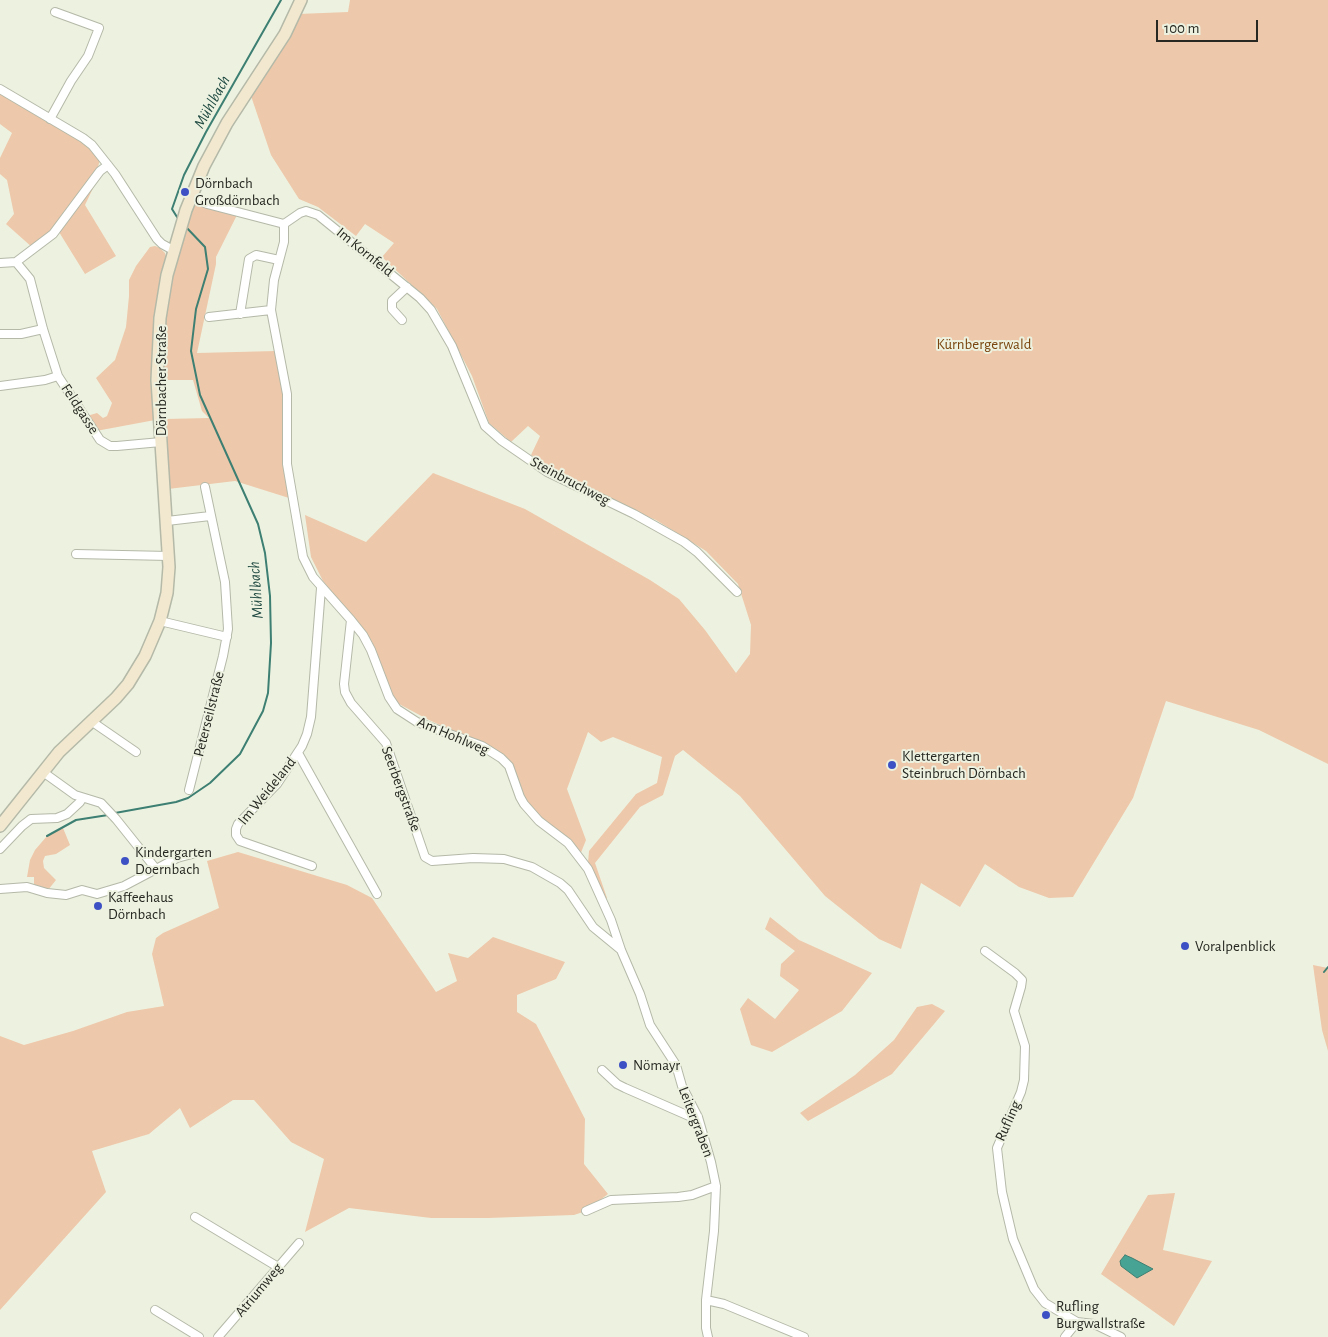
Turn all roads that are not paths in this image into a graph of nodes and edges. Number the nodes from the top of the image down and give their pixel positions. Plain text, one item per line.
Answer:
1 (301, 0) edge
2 (55, 12) dead end
3 (0, 89) edge
4 (50, 119) junction
5 (108, 165) junction
6 (190, 198) junction
7 (284, 224) junction
8 (173, 250) junction
9 (279, 260) junction
10 (16, 262) junction
11 (0, 263) edge
12 (407, 287) junction
13 (271, 310) junction
14 (240, 314) junction
15 (209, 317) dead end
16 (402, 320) dead end
17 (43, 330) junction
18 (0, 334) edge
19 (58, 376) junction
20 (0, 386) edge
21 (161, 442) junction
22 (205, 487) dead end
23 (210, 516) junction
24 (167, 521) junction
25 (76, 554) dead end
26 (169, 556) junction
27 (321, 588) junction
28 (737, 592) dead end
29 (351, 620) junction
30 (160, 621) junction
31 (227, 637) junction
32 (91, 721) junction
33 (136, 752) dead end
34 (298, 753) junction
35 (43, 772) junction
36 (189, 790) dead end
37 (82, 798) junction
38 (0, 826) edge
39 (0, 849) edge
40 (196, 853) dead end
41 (312, 866) dead end
42 (156, 869) junction
43 (0, 888) edge
44 (377, 894) dead end
45 (621, 950) junction
46 (985, 951) dead end
47 (602, 1070) dead end
48 (698, 1117) junction
49 (716, 1186) junction
50 (586, 1211) dead end
51 (195, 1217) dead end
52 (300, 1243) dead end
53 (278, 1267) junction
54 (706, 1300) junction
55 (155, 1310) dead end
56 (1077, 1322) junction
57 (199, 1337) edge
58 (218, 1337) edge
59 (708, 1337) edge
60 (804, 1337) edge
61 (1065, 1337) edge
62 (1121, 1337) edge

1 - 6 street, Dörnbacher Straße
2 - 4 street
3 - 4 street
4 - 5 street
5 - 8 street
5 - 10 street
6 - 7 street
6 - 8 street, Dörnbacher Straße
7 - 9 street
7 - 12 street, Im Kornfeld
8 - 21 street, Dörnbacher Straße
9 - 13 street
9 - 14 street
10 - 11 street
10 - 17 street, Feldgasse
12 - 16 street, Im Kornfeld
12 - 28 street, Steinbruchweg
13 - 14 street
13 - 27 street
14 - 15 street
17 - 18 street
17 - 19 street, Feldgasse
19 - 20 street, Feldgasse
19 - 21 street, Feldgasse
21 - 24 street, Dörnbacher Straße
22 - 23 street, Peterseilstraße
23 - 24 street
23 - 31 street, Peterseilstraße
24 - 26 street, Dörnbacher Straße
25 - 26 street
26 - 30 street, Dörnbacher Straße
27 - 29 street
27 - 34 street, Im Weideland
29 - 45 street, Am Hohlweg
29 - 45 street, Seerbergstraße
30 - 31 street
30 - 32 street, Dörnbacher Straße
31 - 36 street, Peterseilstraße
32 - 33 street
32 - 35 street, Dörnbacher Straße
34 - 41 street, Im Weideland
34 - 44 street, Im Weideland
35 - 37 street
35 - 38 street, Dörnbacher Straße
37 - 39 street
37 - 42 street
40 - 42 street
42 - 43 street
45 - 48 street, Leitergraben
46 - 56 street, Rufling
47 - 48 street
48 - 49 street, Leitergraben
49 - 50 street
49 - 54 street, Leitergraben
51 - 53 street
52 - 53 street, Atriumweg
53 - 58 street, Atriumweg
54 - 59 street, Leitergraben
54 - 60 street
55 - 57 street
56 - 61 street
56 - 62 street

